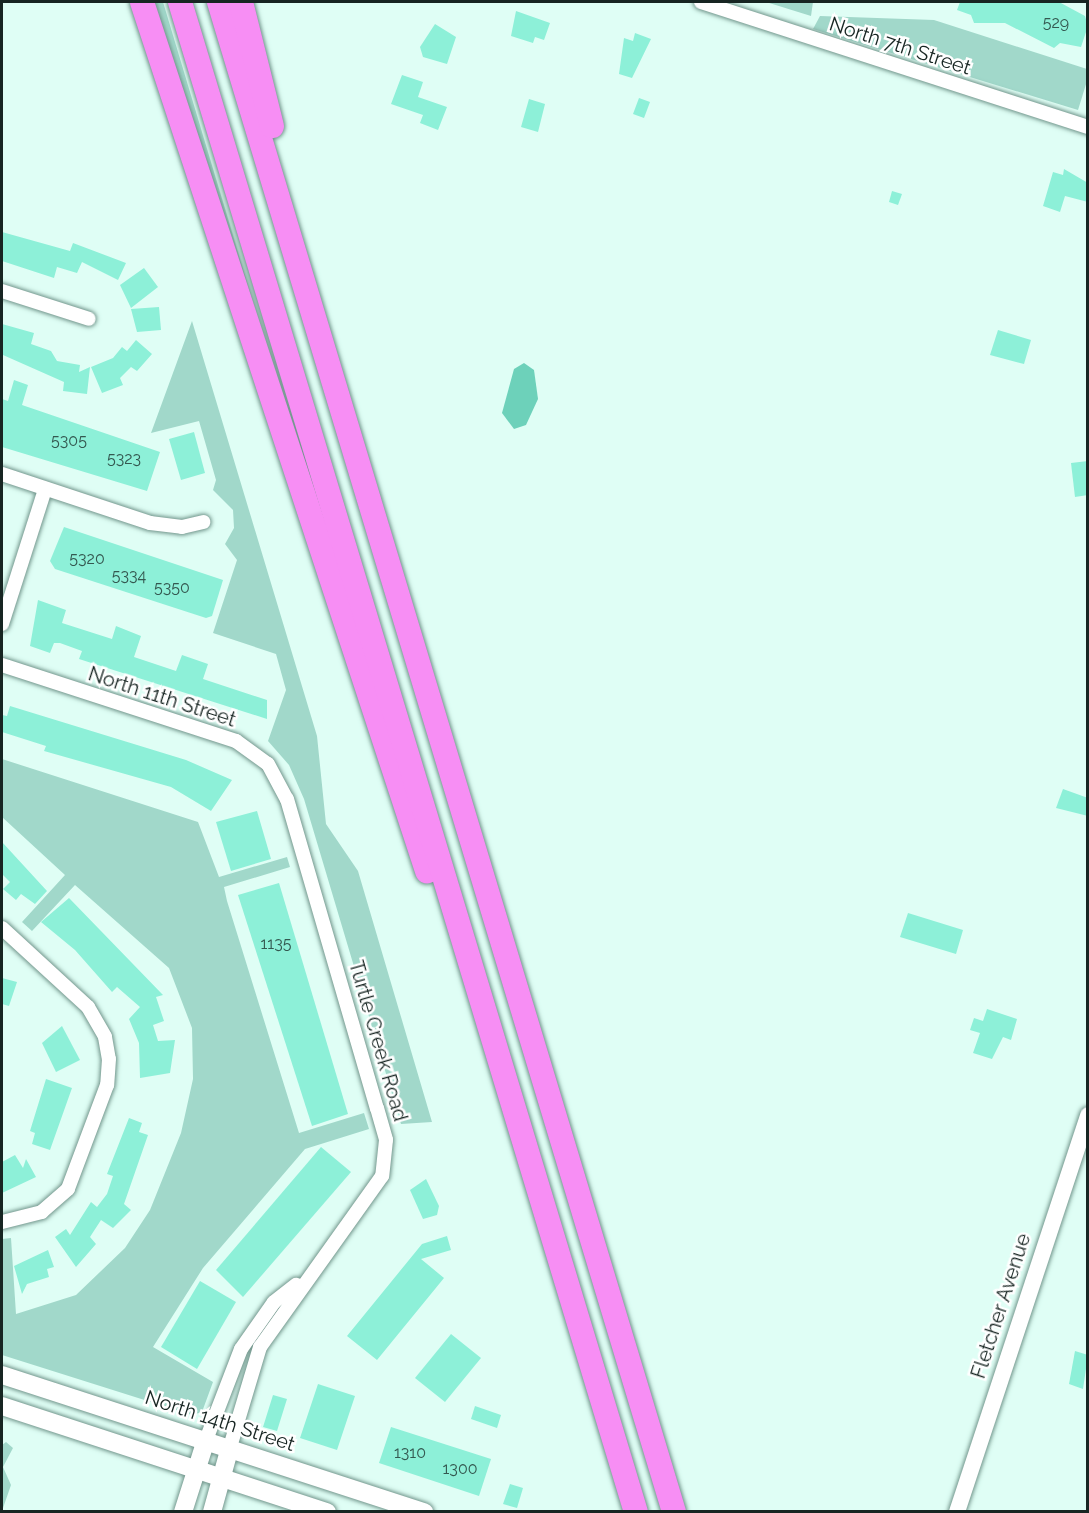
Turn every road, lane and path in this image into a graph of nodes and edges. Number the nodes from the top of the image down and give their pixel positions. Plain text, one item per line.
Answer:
1 (142, 2) edge
2 (180, 2) edge
3 (219, 2) edge
4 (241, 2) edge
5 (700, 2) edge
6 (1088, 127) edge
7 (2, 291) edge
8 (89, 319) dead end
9 (328, 364) junction
10 (2, 474) edge
11 (45, 489) junction
12 (203, 522) dead end
13 (2, 624) edge
14 (2, 665) edge
15 (287, 799) joint
16 (2, 928) edge
17 (513, 1101) junction
18 (1088, 1115) edge
19 (2, 1222) edge
20 (307, 1276) junction
21 (2, 1375) edge
22 (2, 1406) edge
23 (206, 1440) junction
24 (230, 1446) junction
25 (196, 1471) junction
26 (222, 1479) junction
27 (183, 1512) edge
28 (212, 1512) edge
29 (327, 1512) edge
30 (424, 1512) edge
31 (636, 1512) edge
32 (674, 1512) edge
33 (957, 1512) edge

1 - 17 highway
2 - 17 highway
3 - 9 highway
4 - 9 highway
5 - 6 street, North 7th Street
7 - 8 street
9 - 32 highway
10 - 11 street
11 - 12 street
11 - 13 street
14 - 15 street, North 11th Street
15 - 20 street, Turtle Creek Road
16 - 19 street
17 - 31 highway
18 - 33 street, Fletcher Avenue
20 - 23 street, Turtle Creek Road
20 - 24 street, Turtle Creek Road
21 - 23 main road, North 14th Street
22 - 25 main road
23 - 24 main road, North 14th Street
23 - 25 main road
24 - 26 main road
24 - 30 main road, North 14th Street
25 - 26 main road
25 - 27 main road
26 - 28 main road
26 - 29 main road

